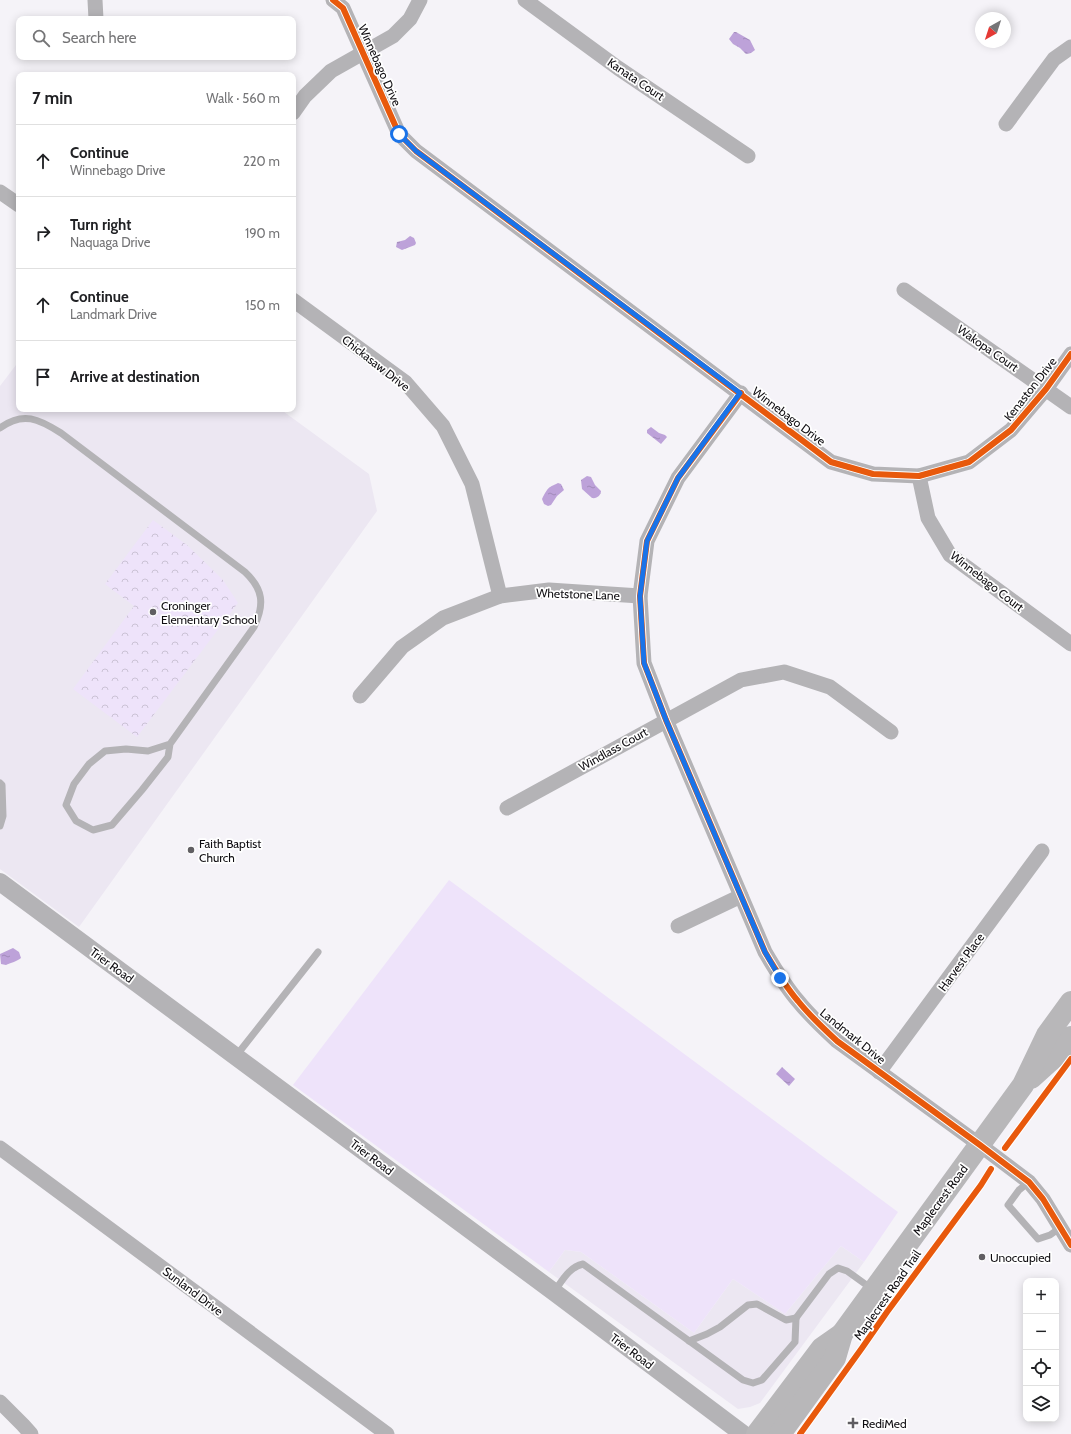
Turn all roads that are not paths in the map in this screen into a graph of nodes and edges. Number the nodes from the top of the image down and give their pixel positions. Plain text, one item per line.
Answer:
1 (95, 0) edge
2 (333, 0) edge
3 (420, 0) edge
4 (525, 0) edge
5 (96, 16) edge
6 (1071, 46) edge
7 (363, 54) junction
8 (296, 109) edge
9 (1006, 124) dead end
10 (748, 156) dead end
11 (904, 290) dead end
12 (296, 302) edge
13 (1071, 354) edge
14 (1046, 388) junction
15 (740, 393) junction
16 (1071, 407) edge
17 (0, 428) edge
18 (920, 476) junction
19 (500, 596) junction
20 (640, 596) junction
21 (1071, 644) edge
22 (360, 696) dead end
23 (666, 720) junction
24 (891, 732) dead end
25 (170, 744) junction
26 (0, 782) edge
27 (507, 808) dead end
28 (0, 826) edge
29 (1042, 851) dead end
30 (0, 882) edge
31 (741, 896) junction
32 (678, 926) dead end
33 (318, 952) dead end
34 (1071, 1002) edge
35 (1071, 1037) edge
36 (236, 1056) junction
37 (879, 1072) junction
38 (1023, 1085) junction
39 (980, 1145) junction
40 (0, 1148) edge
41 (1029, 1182) junction
42 (1060, 1228) junction
43 (1071, 1245) edge
44 (874, 1290) junction
45 (554, 1292) junction
46 (796, 1318) junction
47 (842, 1334) junction
48 (689, 1341) junction
49 (0, 1402) edge
50 (31, 1434) edge
51 (386, 1434) edge
52 (743, 1434) edge
53 (757, 1434) edge
54 (780, 1434) edge

1 - 5 street
2 - 7 street, Winnebago Drive
3 - 7 street
4 - 10 street, Kanata Court
6 - 9 street
7 - 8 street
7 - 15 street, Winnebago Drive
11 - 14 street, Wakopa Court
12 - 19 street, Chickasaw Drive
13 - 14 street, Kenaston Drive
14 - 16 street, Wakopa Court
14 - 18 street, Kenaston Drive
15 - 18 street, Winnebago Drive
15 - 20 street, Landmark Drive
17 - 25 lane
18 - 21 street, Winnebago Court
19 - 20 street, Whetstone Lane
19 - 22 street, Whetstone Lane
20 - 23 street, Landmark Drive
23 - 24 street, Windlass Court
23 - 27 street, Windlass Court
23 - 31 street, Landmark Drive
25 - 25 lane
26 - 28 lane
29 - 37 street, Harvest Place
30 - 36 street, Trier Road
31 - 32 street
31 - 37 street, Landmark Drive
33 - 36 lane
34 - 38 main road, Maplecrest Road
35 - 38 main road, Maplecrest Road
36 - 45 street, Trier Road
37 - 39 street, Landmark Drive
38 - 39 main road, Maplecrest Road
39 - 41 street, Landmark Drive
39 - 44 main road, Maplecrest Road
40 - 51 street, Sunland Drive
41 - 42 street, Landmark Drive
41 - 42 lane
42 - 43 street, Landmark Drive
44 - 46 lane
44 - 47 main road, Maplecrest Road
45 - 48 lane
45 - 52 street, Trier Road
46 - 48 lane
46 - 48 lane
47 - 53 main road, Maplecrest Road
47 - 54 main road, Maplecrest Road
49 - 50 street

